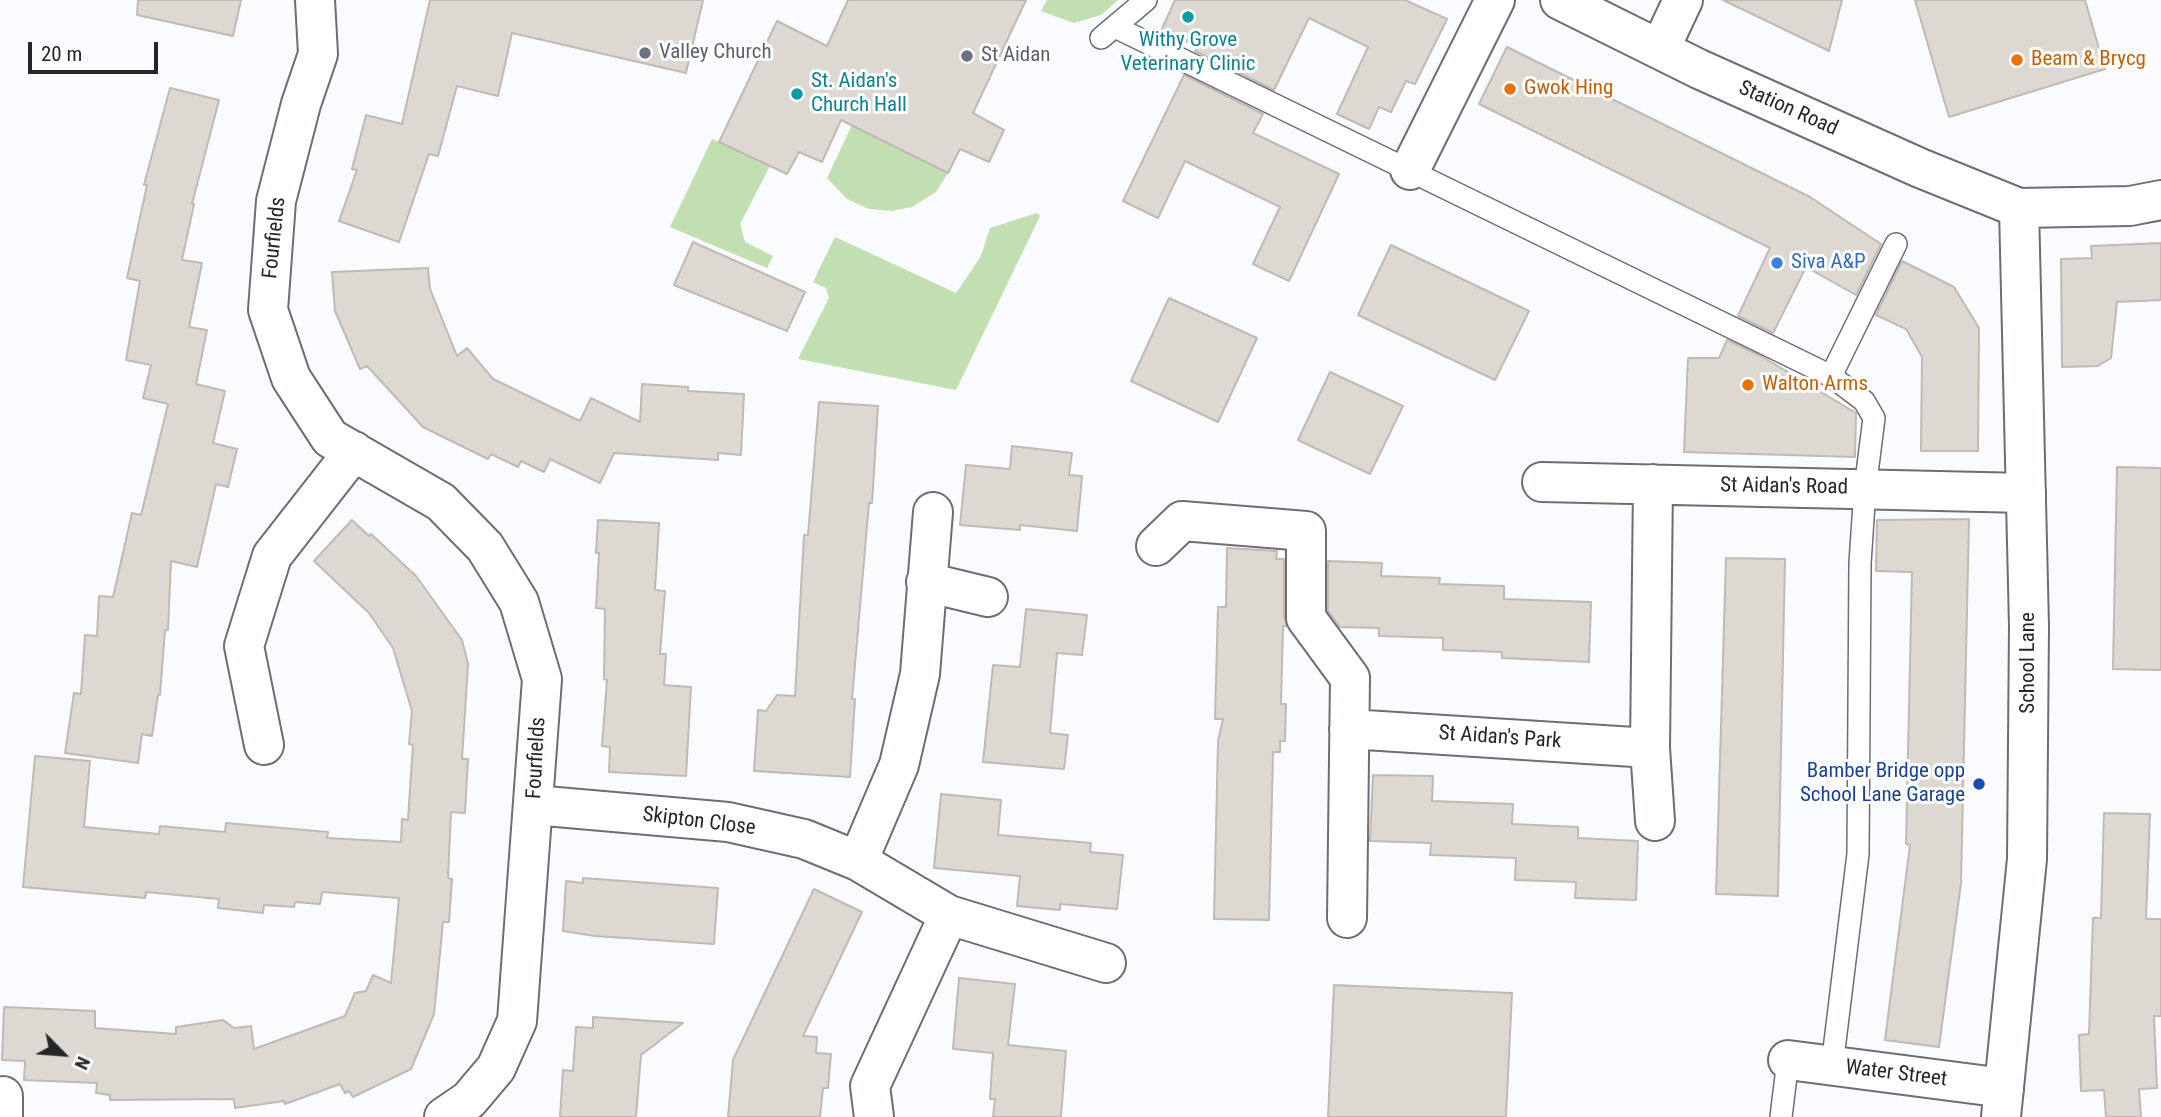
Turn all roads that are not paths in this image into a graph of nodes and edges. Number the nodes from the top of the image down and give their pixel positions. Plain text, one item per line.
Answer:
1 (315, 0) edge
2 (1146, 0) edge
3 (1495, 0) edge
4 (1560, 0) edge
5 (1683, 0) edge
6 (1660, 49) junction
7 (1410, 170) junction
8 (2161, 200) edge
9 (2020, 208) junction
10 (1896, 243) dead end
11 (1831, 376) junction
12 (354, 451) junction
13 (1542, 482) dead end
14 (1653, 484) junction
15 (1865, 489) junction
16 (2026, 493) junction
17 (933, 512) dead end
18 (1156, 546) dead end
19 (926, 582) junction
20 (988, 597) dead end
21 (1349, 729) junction
22 (264, 745) dead end
23 (1650, 748) junction
24 (534, 805) junction
25 (1655, 821) dead end
26 (858, 861) junction
27 (949, 915) junction
28 (1347, 918) dead end
29 (1106, 962) dead end
30 (1788, 1060) joint
31 (1832, 1066) junction
32 (2002, 1102) edge
33 (444, 1117) edge
34 (874, 1117) edge
35 (1781, 1117) edge

1 - 12 street, Fourfields
2 - 7 lane
3 - 7 street
4 - 6 street, Station Road
5 - 6 street
6 - 9 street, Station Road
7 - 11 lane
8 - 9 street
9 - 16 street, School Lane
10 - 11 lane
11 - 15 lane
12 - 22 street
12 - 24 street, Fourfields
13 - 14 street, St Aidan's Road
14 - 15 street, St Aidan's Road
14 - 23 street
15 - 16 street, St Aidan's Road
15 - 31 lane
16 - 32 street, School Lane
17 - 19 street
18 - 21 street
19 - 20 street
19 - 26 street
21 - 23 street, St Aidan's Park
21 - 28 street
23 - 25 street
24 - 26 street, Skipton Close
24 - 33 street, Fourfields
26 - 27 street, Skipton Close
27 - 29 street, Skipton Close
27 - 34 street
30 - 31 street, Water Street
30 - 35 lane
31 - 32 street, Water Street

